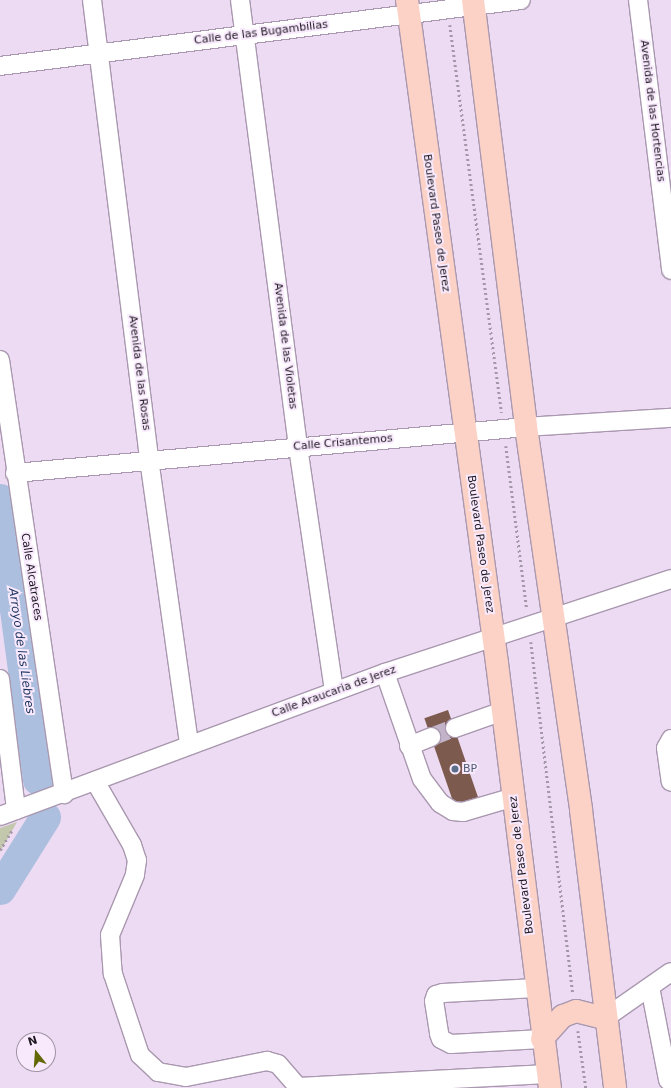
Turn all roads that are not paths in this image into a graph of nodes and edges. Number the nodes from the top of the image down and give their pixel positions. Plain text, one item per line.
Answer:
1 (92, 0) edge
2 (240, 0) edge
3 (521, 0) edge
4 (638, 0) edge
5 (474, 3) edge
6 (408, 8) edge
7 (244, 34) junction
8 (99, 53) junction
9 (0, 66) edge
10 (671, 270) edge
11 (0, 360) edge
12 (671, 418) edge
13 (526, 427) junction
14 (464, 432) junction
15 (298, 447) junction
16 (150, 459) junction
17 (15, 473) junction
18 (671, 579) edge
19 (553, 619) junction
20 (493, 638) junction
21 (384, 673) junction
22 (0, 679) edge
23 (334, 691) junction
24 (503, 711) junction
25 (455, 728) tunnel mouth
26 (431, 736) tunnel mouth
27 (671, 739) edge
28 (189, 745) junction
29 (409, 746) junction
30 (95, 781) junction
31 (671, 782) edge
32 (60, 795) junction
33 (514, 797) junction
34 (13, 815) edge
35 (671, 972) edge
36 (650, 987) junction
37 (536, 988) junction
38 (605, 1018) junction
39 (542, 1039) junction
40 (668, 1080) dead end
41 (549, 1081) edge
42 (615, 1088) edge

1 - 8 street, Avenida de las Rosas
2 - 7 street, Avenida de las Violetas
3 - 5 street, Calle de las Bugambilias
4 - 10 street, Avenida de las Hortencias
5 - 6 street, Calle de las Bugambilias
5 - 13 main road
6 - 7 street, Calle de las Bugambilias
6 - 14 main road, Boulevard Paseo de Jerez
7 - 8 street, Calle de las Bugambilias
7 - 15 street, Avenida de las Violetas
8 - 9 street, Calle de las Bugambilias
8 - 16 street, Avenida de las Rosas
11 - 17 street, Calle Alcatraces
12 - 13 street, Calle Crisantemos
13 - 14 street, Calle Crisantemos
13 - 19 main road
14 - 15 street, Calle Crisantemos
14 - 20 main road, Boulevard Paseo de Jerez
15 - 16 street, Calle Crisantemos
15 - 23 street, Avenida de las Violetas
16 - 17 street, Calle Crisantemos
16 - 28 street, Avenida de las Rosas
17 - 32 street, Calle Alcatraces
18 - 19 street, Calle Araucaria de Jerez
19 - 20 street, Calle Araucaria de Jerez
19 - 38 main road
20 - 21 street, Calle Araucaria de Jerez
20 - 24 main road, Boulevard Paseo de Jerez
21 - 23 street, Calle Araucaria de Jerez
21 - 29 street
22 - 34 street
23 - 28 street, Calle Araucaria de Jerez
24 - 25 street
24 - 33 main road, Boulevard Paseo de Jerez
26 - 29 street
27 - 31 street
28 - 30 street, Calle Araucaria de Jerez
29 - 33 street
30 - 32 street, Calle Araucaria de Jerez
30 - 41 street
32 - 34 street, Calle Araucaria de Jerez
33 - 37 main road, Boulevard Paseo de Jerez
35 - 36 street
36 - 38 street
36 - 40 street
37 - 39 main road, Boulevard Paseo de Jerez
37 - 39 street
38 - 39 main road
38 - 42 main road
39 - 41 main road, Boulevard Paseo de Jerez

